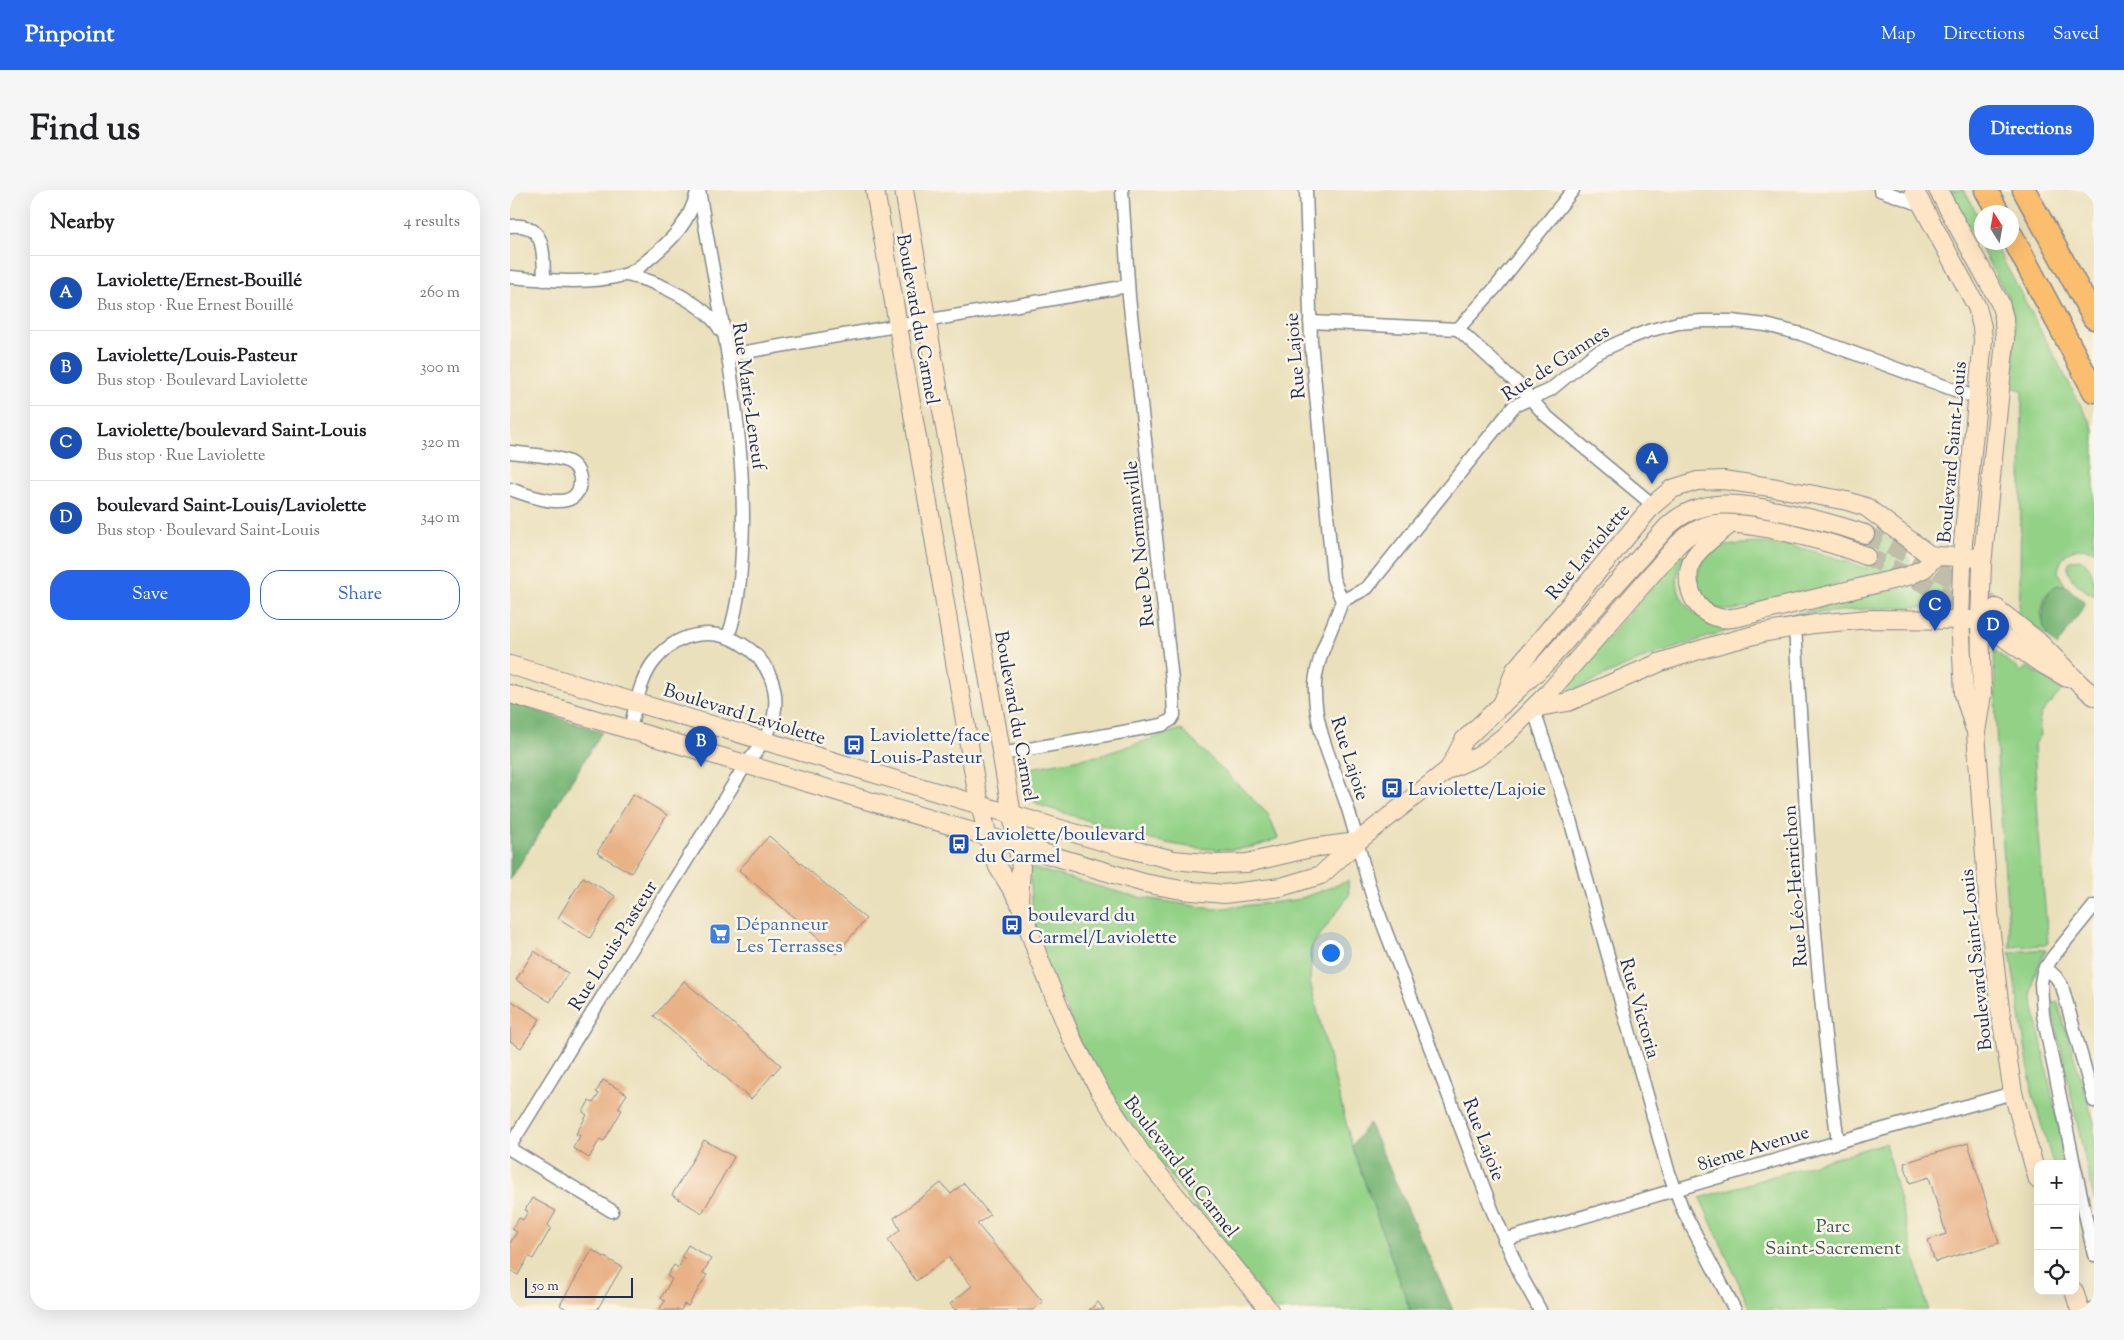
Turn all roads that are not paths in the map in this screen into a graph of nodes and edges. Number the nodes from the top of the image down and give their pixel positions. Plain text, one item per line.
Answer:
1 (698, 190) edge
2 (875, 190) edge
3 (904, 190) edge
4 (1122, 190) edge
5 (1306, 190) edge
6 (1574, 190) edge
7 (1880, 190) edge
8 (1938, 190) edge
9 (1986, 190) edge
10 (2024, 190) edge
11 (1918, 198) edge
12 (1994, 205) edge
13 (510, 226) edge
14 (2019, 249) edge
15 (627, 275) junction
16 (510, 277) edge
17 (544, 280) junction
18 (1128, 286) junction
19 (2094, 318) edge
20 (927, 321) junction
21 (1310, 322) junction
22 (898, 326) junction
23 (1458, 328) junction
24 (724, 336) junction
25 (728, 355) junction
26 (2094, 391) edge
27 (1977, 398) junction
28 (1531, 399) junction
29 (510, 452) edge
30 (510, 489) edge
31 (1653, 504) junction
32 (1730, 524) junction
33 (1865, 534) tunnel mouth
34 (964, 539) junction
35 (935, 544) junction
36 (1866, 556) tunnel mouth
37 (1935, 556) junction
38 (1962, 557) junction
39 (1982, 558) junction
40 (1342, 601) junction
41 (1996, 608) tunnel mouth
42 (1960, 619) junction
43 (1980, 620) junction
44 (1795, 626) junction
45 (1996, 632) dead end
46 (728, 638) junction
47 (510, 665) edge
48 (2087, 690) edge
49 (510, 694) edge
50 (637, 703) junction
51 (1502, 705) junction
52 (1533, 708) junction
53 (630, 729) junction
54 (1976, 732) junction
55 (764, 741) junction
56 (1001, 754) junction
57 (746, 764) junction
58 (1448, 769) junction
59 (980, 805) junction
60 (1013, 815) junction
61 (988, 838) junction
62 (1357, 842) junction
63 (1017, 845) junction
64 (1019, 901) junction
65 (2094, 906) edge
66 (2045, 967) junction
67 (2013, 1093) junction
68 (2094, 1100) edge
69 (1838, 1142) junction
70 (510, 1148) edge
71 (2073, 1160) edge
72 (2034, 1166) edge
73 (2079, 1186) edge
74 (1675, 1190) junction
75 (612, 1211) dead end
76 (1504, 1240) junction
77 (2094, 1255) edge
78 (2075, 1295) edge
79 (1269, 1310) edge
80 (1540, 1310) edge
81 (1736, 1310) edge
82 (2080, 1310) edge

1 - 15 street
1 - 24 street, Rue Marie-Leneuf
2 - 22 street, Boulevard du Carmel
3 - 20 street, Boulevard du Carmel
4 - 18 street, Rue De Normanville
5 - 21 street, Rue Lajoie
6 - 23 street
7 - 11 street
8 - 39 street, Boulevard Saint-Louis
9 - 12 highway
10 - 19 highway
11 - 27 street, Boulevard Saint-Louis
13 - 17 street
14 - 26 highway
15 - 17 street
15 - 24 street
16 - 17 street
18 - 20 street
18 - 56 street, Rue De Normanville
20 - 22 street
20 - 34 street, Boulevard du Carmel
21 - 23 street
21 - 40 street, Rue Lajoie
22 - 25 street
22 - 35 street, Boulevard du Carmel
23 - 28 street
24 - 25 street, Rue Marie-Leneuf
25 - 46 street, Rue Marie-Leneuf
27 - 28 street, Rue de Gannes
27 - 38 street, Boulevard Saint-Louis
28 - 31 street
28 - 40 street, Rue de Gannes
29 - 30 street
31 - 37 street, Rue Laviolette
31 - 51 street, Rue Laviolette
32 - 36 street, Rue Laviolette
32 - 37 street
32 - 52 street, Rue Laviolette
33 - 51 street, Rue Laviolette
34 - 35 street
34 - 56 street, Boulevard du Carmel
35 - 59 street, Boulevard du Carmel
37 - 38 street
38 - 39 street
38 - 42 street, Boulevard Saint-Louis
39 - 43 street, Boulevard Saint-Louis
40 - 62 street, Rue Lajoie
41 - 48 street
42 - 43 street
42 - 44 street
42 - 54 street, Boulevard Saint-Louis
43 - 54 street, Boulevard Saint-Louis
44 - 52 street
44 - 69 street, Rue Léo-Henrichon
45 - 48 street
46 - 50 street
46 - 55 street
47 - 50 street, Boulevard Laviolette
49 - 53 street
50 - 53 street
50 - 55 street, Boulevard Laviolette
51 - 58 street, Rue Laviolette
52 - 58 street, Rue Laviolette
52 - 74 street, Rue Victoria
53 - 57 street
54 - 67 street, Boulevard Saint-Louis
55 - 57 street, Rue Louis-Pasteur
55 - 59 street, Boulevard Laviolette
56 - 60 street, Boulevard du Carmel
57 - 61 street
57 - 70 street, Rue Louis-Pasteur
58 - 62 street, Rue Laviolette
59 - 60 street, Boulevard Laviolette
59 - 61 street, Boulevard du Carmel
60 - 62 street, Boulevard Laviolette
60 - 63 street, Boulevard du Carmel
61 - 63 street
61 - 64 street, Boulevard du Carmel
62 - 63 street
62 - 76 street, Rue Lajoie
63 - 64 street, Boulevard du Carmel
64 - 79 street, Boulevard du Carmel
65 - 66 street
66 - 68 street
66 - 71 street
67 - 69 street, 8ieme Avenue
67 - 72 street, Boulevard Saint-Louis
69 - 74 street, 8ieme Avenue
70 - 75 street
73 - 77 street
74 - 76 street, 8ieme Avenue
74 - 81 street, Rue Victoria
76 - 80 street, Rue Lajoie
78 - 82 street

